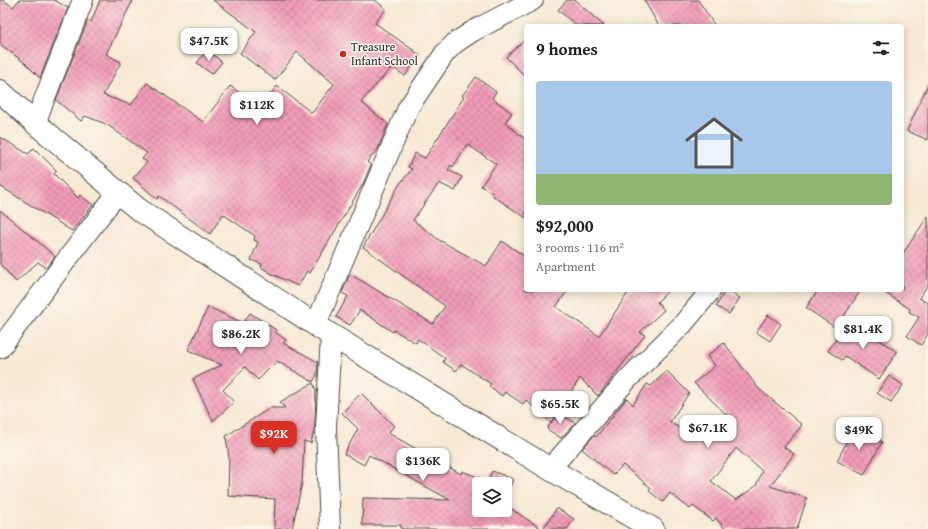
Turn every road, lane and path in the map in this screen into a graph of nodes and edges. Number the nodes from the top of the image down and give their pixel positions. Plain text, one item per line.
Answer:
1 (83, 0) edge
2 (533, 0) edge
3 (0, 91) edge
4 (34, 123) junction
5 (118, 192) junction
6 (709, 292) edge
7 (323, 329) junction
8 (0, 348) edge
9 (550, 469) junction
10 (330, 529) edge
11 (653, 529) edge

1 - 4 street
2 - 7 street
3 - 4 street
4 - 5 street
5 - 7 street
5 - 8 street
6 - 9 street
7 - 9 street
7 - 10 street
9 - 11 street

